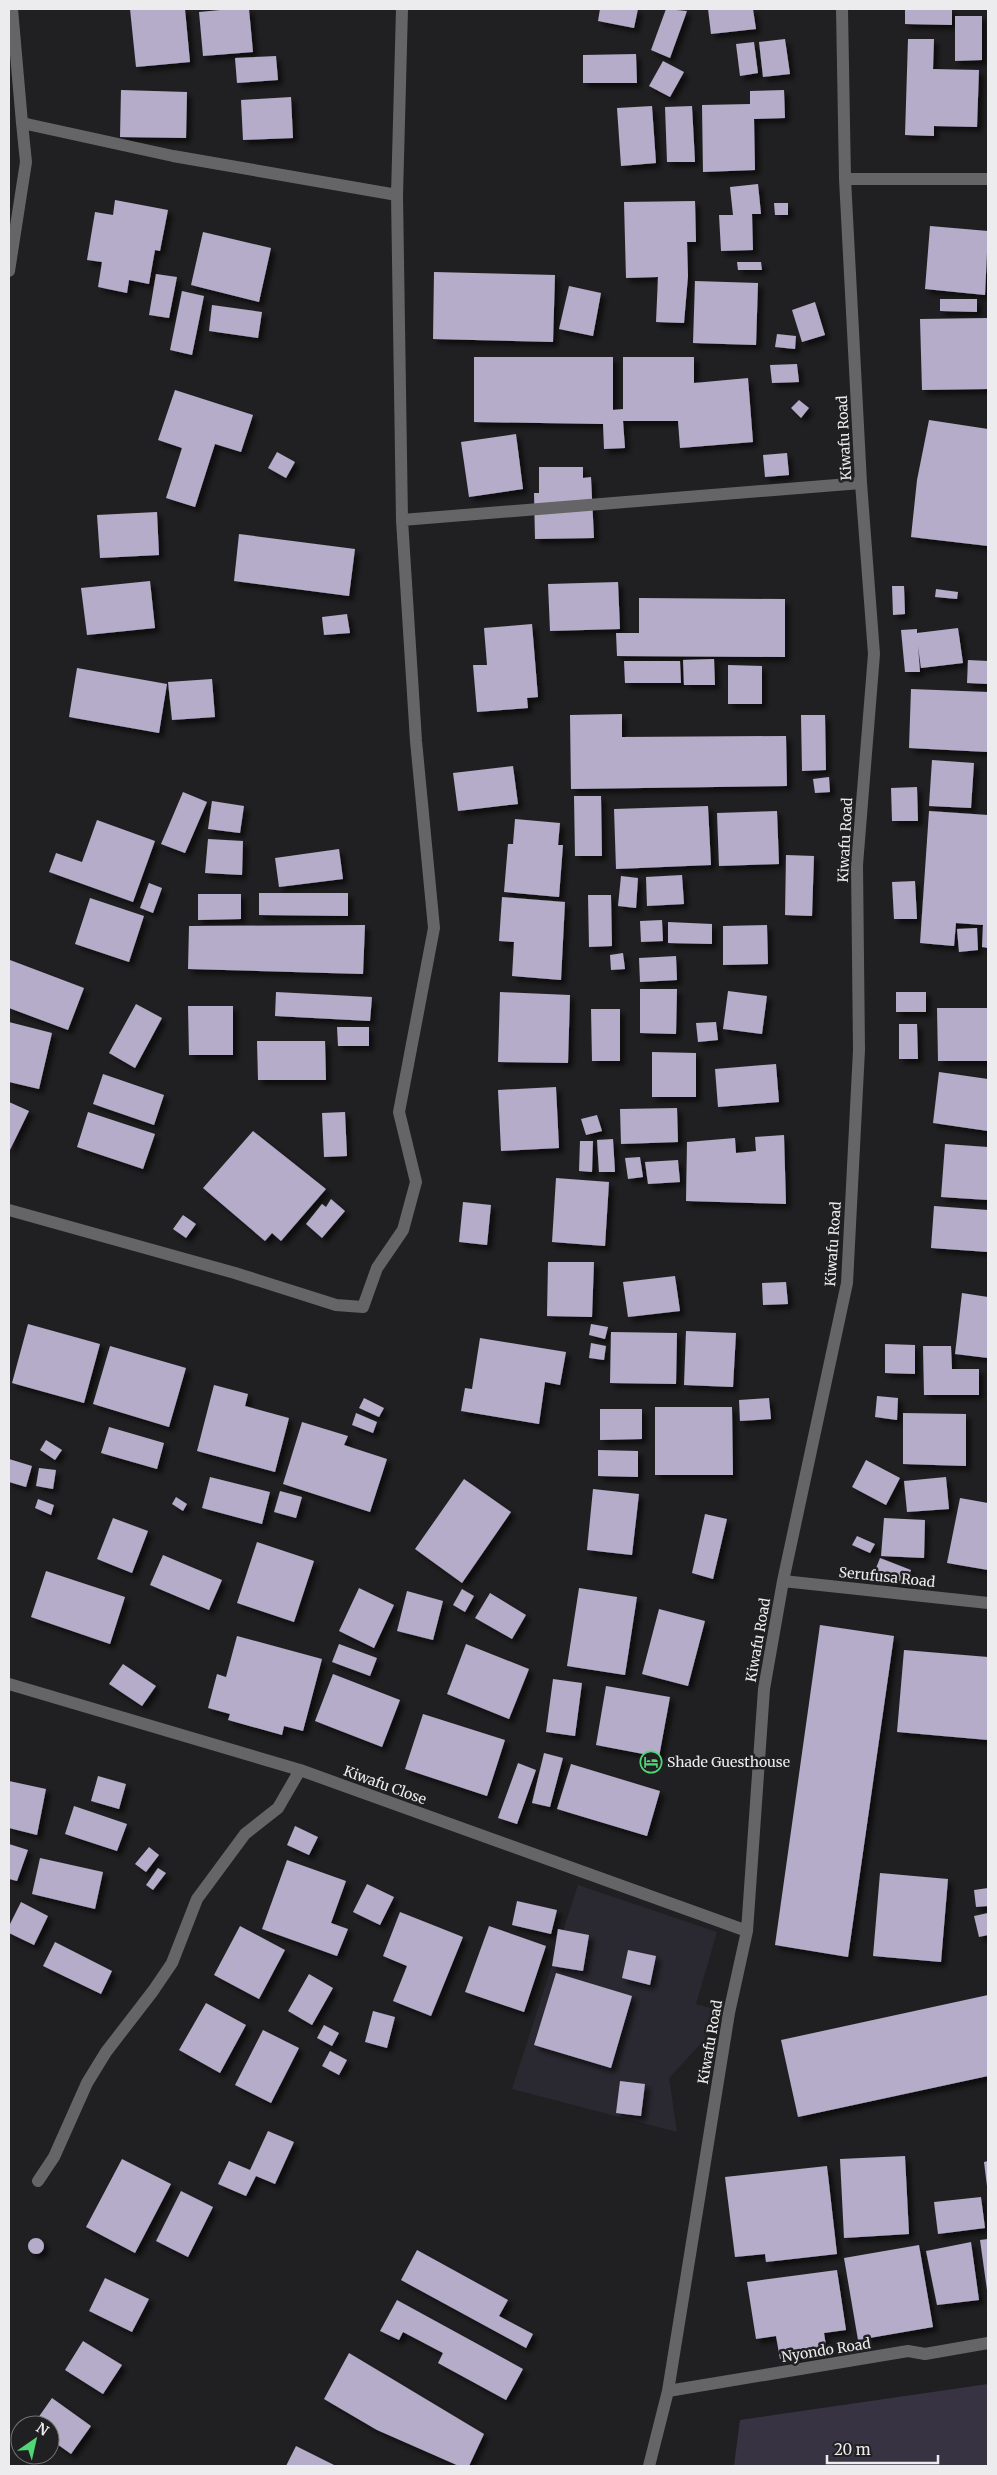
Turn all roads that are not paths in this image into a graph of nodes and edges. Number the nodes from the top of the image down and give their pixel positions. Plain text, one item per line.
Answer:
1 (12, 9) edge
2 (402, 9) edge
3 (842, 9) edge
4 (22, 123) junction
5 (845, 179) junction
6 (988, 179) edge
7 (397, 195) junction
8 (9, 271) edge
9 (861, 483) junction
10 (402, 520) junction
11 (9, 1210) edge
12 (783, 1581) junction
13 (988, 1603) edge
14 (9, 1684) edge
15 (300, 1770) junction
16 (746, 1931) junction
17 (38, 2182) dead end
18 (988, 2343) edge
19 (668, 2391) junction
20 (649, 2466) edge

1 - 4 street
2 - 7 street
3 - 5 street, Kiwafu Road
4 - 7 street
4 - 8 street
5 - 6 street
5 - 9 street, Kiwafu Road
7 - 10 street
9 - 10 street
9 - 12 street, Kiwafu Road
10 - 11 street
12 - 13 street, Serufusa Road
12 - 16 street, Kiwafu Road
14 - 15 street, Kiwafu Close
15 - 16 street, Kiwafu Close
15 - 17 street
16 - 19 street, Kiwafu Road
18 - 19 street, Nyondo Road
19 - 20 street, Kiwafu Road

